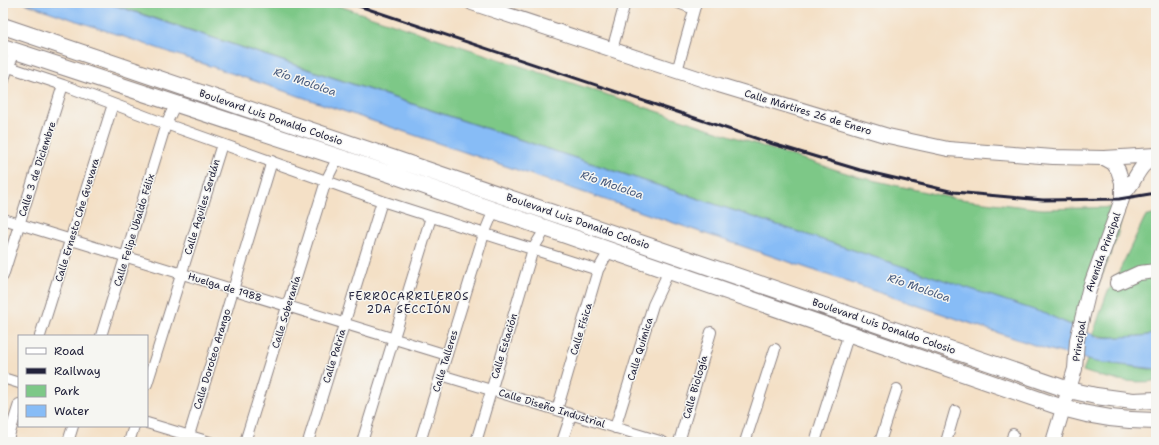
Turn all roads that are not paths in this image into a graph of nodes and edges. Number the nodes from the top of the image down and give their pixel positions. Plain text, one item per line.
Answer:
1 (472, 3) edge
2 (625, 3) edge
3 (678, 3) edge
4 (695, 6) edge
5 (495, 7) edge
6 (3, 26) edge
7 (9, 49) edge
8 (612, 50) junction
9 (5, 66) edge
10 (677, 72) junction
11 (3, 83) edge
12 (63, 85) junction
13 (176, 103) junction
14 (113, 104) junction
15 (166, 124) junction
16 (222, 144) junction
17 (1156, 156) edge
18 (338, 157) junction
19 (1104, 158) junction
20 (272, 161) junction
21 (420, 167) junction
22 (326, 181) junction
23 (414, 183) junction
24 (1122, 196) junction
25 (382, 201) junction
26 (494, 210) junction
27 (431, 218) junction
28 (3, 219) edge
29 (19, 224) junction
30 (546, 228) junction
31 (484, 234) junction
32 (71, 239) junction
33 (533, 249) junction
34 (610, 250) junction
35 (126, 256) junction
36 (598, 270) junction
37 (669, 271) junction
38 (1156, 271) edge
39 (182, 273) junction
40 (3, 276) edge
41 (1117, 283) dead end
42 (233, 289) junction
43 (288, 306) junction
44 (1085, 309) joint
45 (344, 323) junction
46 (711, 332) dead end
47 (849, 333) junction
48 (40, 335) edge
49 (101, 335) edge
50 (394, 338) junction
51 (775, 349) dead end
52 (447, 354) junction
53 (441, 375) junction
54 (3, 378) edge
55 (148, 381) edge
56 (18, 383) edge
57 (897, 389) dead end
58 (491, 390) junction
59 (1068, 390) junction
60 (1156, 400) edge
61 (18, 407) edge
62 (1063, 408) junction
63 (556, 410) junction
64 (955, 411) dead end
65 (571, 415) junction
66 (1156, 421) edge
67 (148, 423) edge
68 (73, 427) edge
69 (134, 427) edge
70 (615, 428) junction
71 (629, 437) edge
72 (188, 439) edge
73 (7, 442) edge
74 (68, 442) edge
75 (129, 442) edge
76 (210, 442) edge
77 (246, 442) edge
78 (308, 442) edge
79 (362, 442) edge
80 (420, 442) edge
81 (476, 442) edge
82 (562, 442) edge
83 (663, 442) edge
84 (679, 442) edge
85 (745, 442) edge
86 (815, 442) edge
87 (880, 442) edge
88 (946, 442) edge
89 (1053, 442) edge

1 - 5 street, Calle Mártires 26 de Enero
2 - 8 street
3 - 4 street
4 - 10 street
5 - 8 street, Calle Mártires 26 de Enero
6 - 21 main road, Boulevard Luis Donaldo Colosio
7 - 9 street
7 - 13 main road, Boulevard Luis Donaldo Colosio
8 - 10 street, Calle Mártires 26 de Enero
9 - 11 street
9 - 12 street
10 - 19 street, Calle Mártires 26 de Enero
12 - 14 street
12 - 29 street, Calle 3 de Diciembre
13 - 15 street, Calle Felipe Ubaldo Félix
13 - 18 main road, Boulevard Luis Donaldo Colosio
14 - 15 street
14 - 32 street, Calle Ernesto Che Guevara
15 - 16 street
15 - 35 street, Calle Felipe Ubaldo Félix
16 - 20 street
16 - 39 street, Calle Aquiles Serdán
17 - 19 street, Calle Mártires 26 de Enero
17 - 24 street, Avenida Principal
18 - 22 street, Calle Soberanía
18 - 23 main road, Boulevard Luis Donaldo Colosio
19 - 24 street, Avenida Principal
20 - 22 street
20 - 42 street, Calle Doroteo Arango
21 - 23 main road
21 - 59 main road, Boulevard Luis Donaldo Colosio
22 - 25 street
22 - 43 street, Calle Soberanía
23 - 26 main road, Boulevard Luis Donaldo Colosio
24 - 44 street, Avenida Principal
25 - 27 street
25 - 45 street, Calle Patria
26 - 30 main road, Boulevard Luis Donaldo Colosio
26 - 31 street, Calle Talleres
27 - 31 street
27 - 50 street
28 - 29 street, Huelga de 1988
29 - 32 street, Huelga de 1988
29 - 40 street, Calle 3 de Diciembre
30 - 33 street, Calle Estación
30 - 34 main road, Boulevard Luis Donaldo Colosio
31 - 33 street
31 - 52 street, Calle Talleres
32 - 35 street, Huelga de 1988
32 - 48 street, Calle Ernesto Che Guevara
33 - 36 street
33 - 58 street, Calle Estación
34 - 36 street, Calle Física
34 - 37 main road, Boulevard Luis Donaldo Colosio
35 - 39 street, Huelga de 1988
35 - 49 street, Calle Felipe Ubaldo Félix
36 - 63 street, Calle Física
37 - 47 main road, Boulevard Luis Donaldo Colosio
37 - 70 street, Calle Química
38 - 41 street
39 - 42 street, Huelga de 1988
39 - 55 street, Calle Aquiles Serdán
42 - 43 street, Huelga de 1988
42 - 72 street, Calle Doroteo Arango
43 - 45 street, Huelga de 1988
43 - 77 street, Calle Soberanía
44 - 59 street, Principal
45 - 50 street, Huelga de 1988
45 - 78 street, Calle Patria
46 - 84 street, Calle Biología
47 - 62 main road, Boulevard Luis Donaldo Colosio
47 - 86 street
50 - 52 street, Huelga de 1988
50 - 79 street
51 - 85 street
52 - 53 street, Calle Talleres
53 - 58 street, Calle Diseño Industrial
53 - 80 street, Calle Talleres
54 - 56 street
57 - 87 street
58 - 63 street, Calle Diseño Industrial
58 - 81 street, Calle Estación
59 - 60 main road, Boulevard Luis Donaldo Colosio
59 - 62 street
61 - 73 street
62 - 66 main road, Boulevard Luis Donaldo Colosio
62 - 89 street
63 - 65 street, Calle Diseño Industrial
64 - 88 street
65 - 70 street, Calle Diseño Industrial
65 - 82 street
67 - 72 street
68 - 74 street
69 - 75 street
70 - 71 street, Calle Diseño Industrial
71 - 83 street, Calle Diseño Industrial
72 - 76 street

